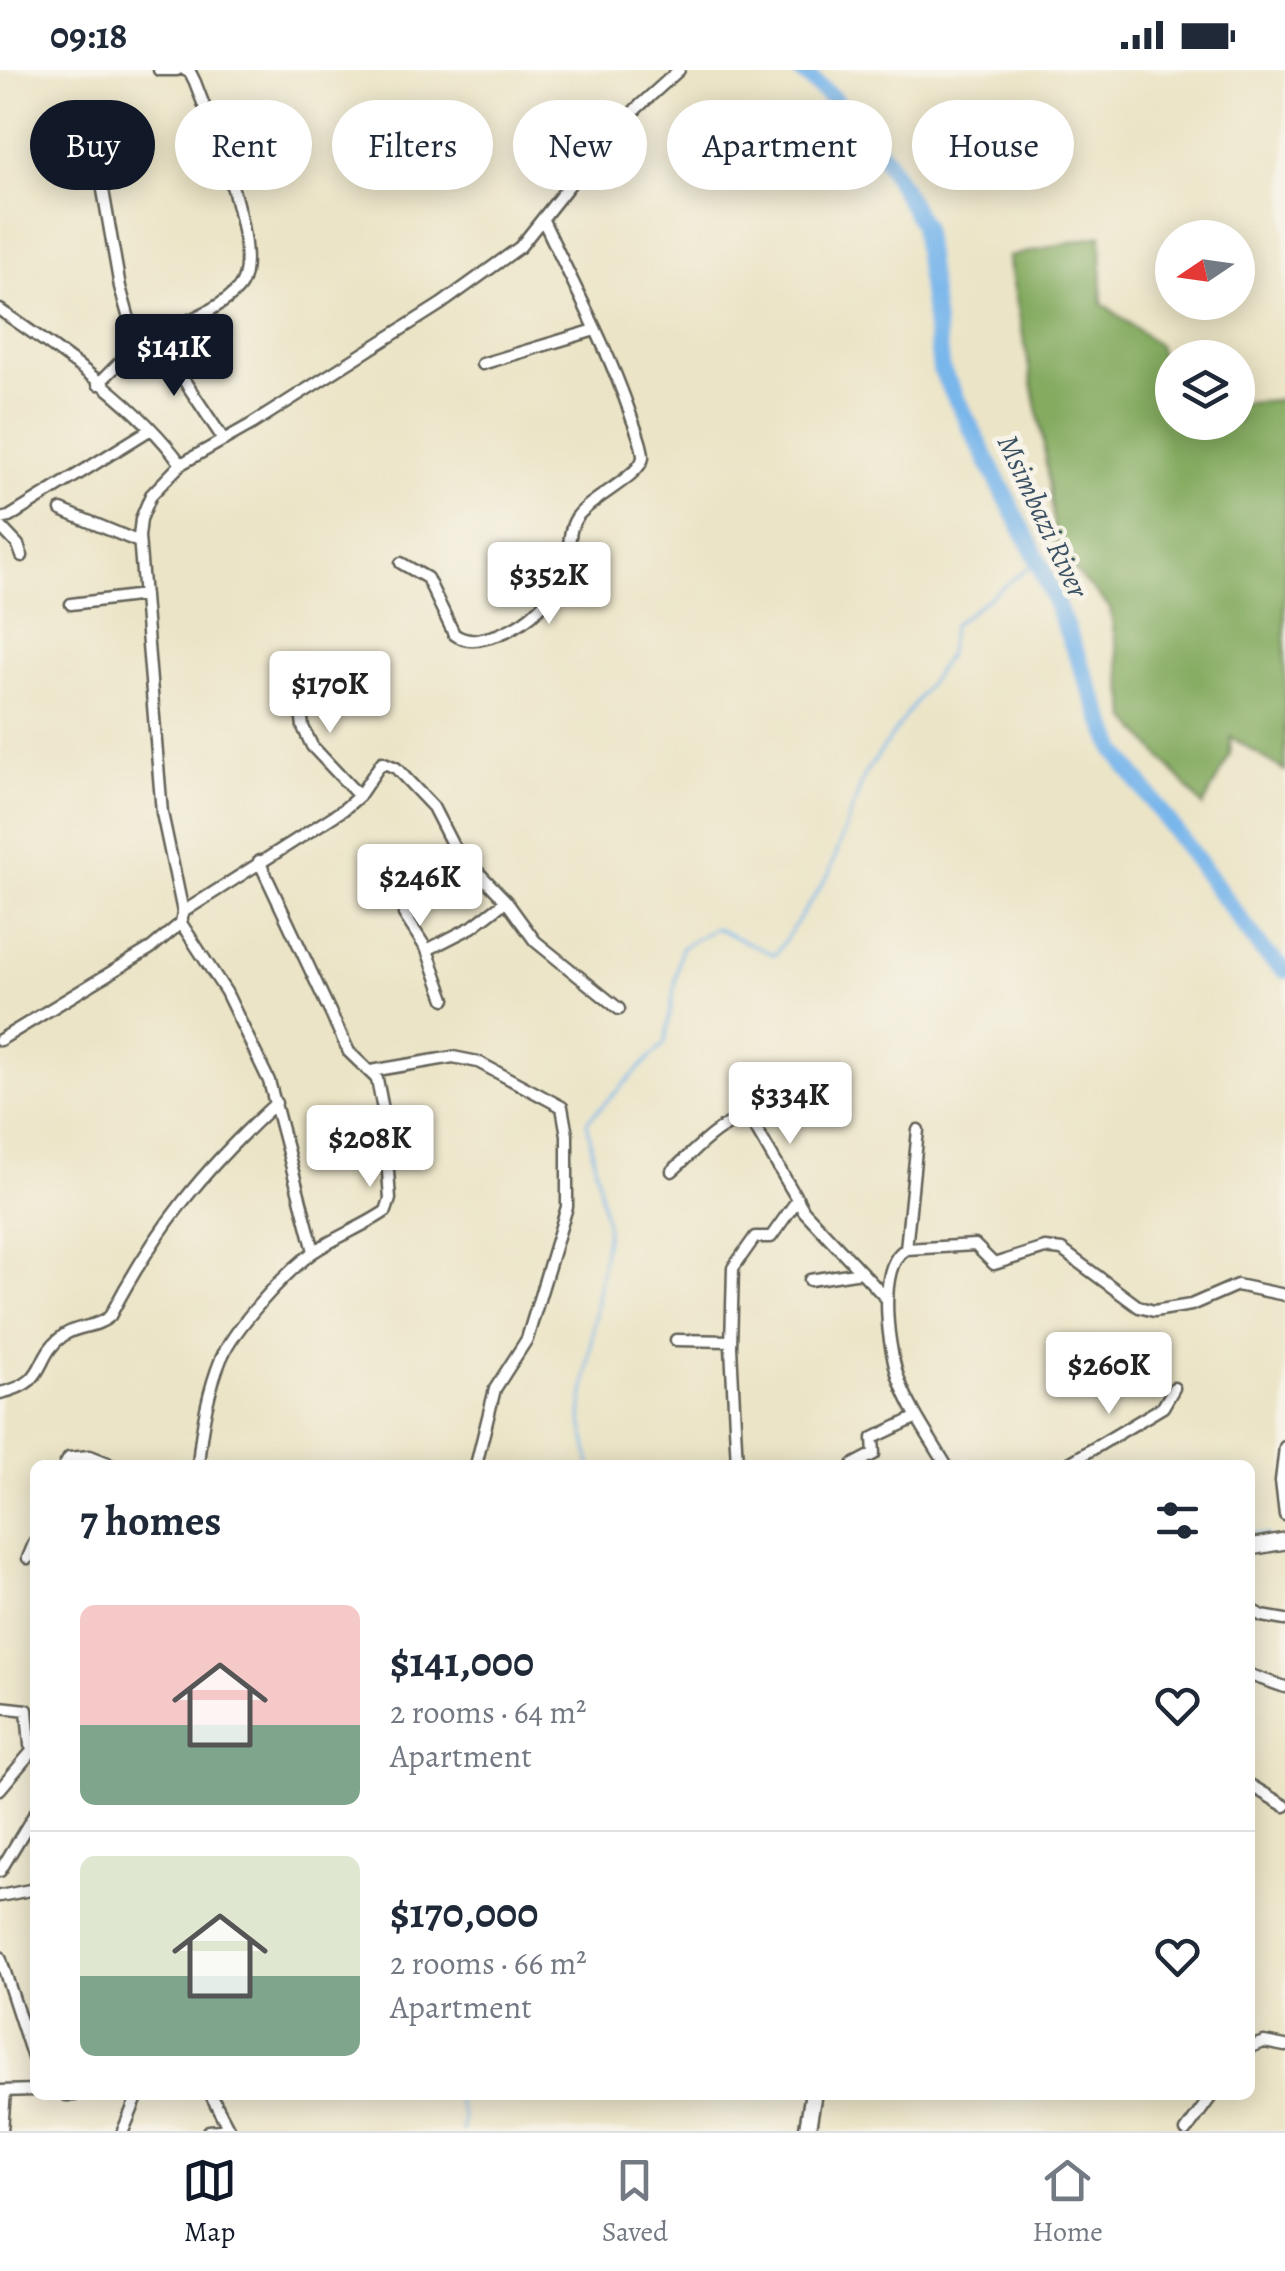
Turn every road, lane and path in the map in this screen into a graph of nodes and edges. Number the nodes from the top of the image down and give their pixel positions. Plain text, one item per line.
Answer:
1 (159, 70) edge
2 (181, 70) edge
3 (679, 70) edge
4 (103, 190) edge
5 (542, 220) junction
6 (0, 310) edge
7 (596, 330) junction
8 (155, 337) junction
9 (137, 348) junction
10 (482, 364) dead end
11 (98, 384) junction
12 (150, 430) junction
13 (224, 440) junction
14 (181, 464) junction
15 (61, 510) dead end
16 (0, 522) edge
17 (140, 542) junction
18 (22, 556) dead end
19 (401, 563) dead end
20 (144, 595) junction
21 (72, 604) dead end
22 (297, 677) dead end
23 (359, 796) junction
24 (259, 861) junction
25 (469, 866) junction
26 (506, 901) junction
27 (182, 917) junction
28 (426, 950) junction
29 (445, 999) dead end
30 (620, 1009) dead end
31 (0, 1040) edge
32 (372, 1071) junction
33 (276, 1103) junction
34 (918, 1130) dead end
35 (672, 1171) dead end
36 (798, 1198) junction
37 (906, 1249) junction
38 (314, 1252) junction
39 (862, 1272) junction
40 (810, 1280) dead end
41 (1285, 1295) edge
42 (885, 1298) junction
43 (676, 1340) dead end
44 (731, 1341) junction
45 (1174, 1388) dead end
46 (0, 1393) edge
47 (918, 1417) junction
48 (1285, 1446) edge
49 (68, 1460) edge
50 (94, 1460) edge
51 (199, 1460) edge
52 (477, 1460) edge
53 (737, 1460) edge
54 (863, 1460) edge
55 (943, 1460) edge
56 (1074, 1460) edge
57 (1285, 1516) edge
58 (1285, 1541) edge
59 (1255, 1547) edge
60 (30, 1553) edge
61 (28, 1558) dead end
62 (1255, 1612) edge
63 (1285, 1620) edge
64 (1255, 1676) edge
65 (1285, 1687) edge
66 (30, 1705) edge
67 (0, 1707) edge
68 (27, 1710) junction
69 (30, 1731) edge
70 (30, 1755) edge
71 (0, 1789) edge
72 (1255, 1789) edge
73 (1285, 1806) edge
74 (30, 1821) edge
75 (0, 1871) edge
76 (30, 1890) edge
77 (0, 1896) edge
78 (0, 1958) edge
79 (1255, 2045) edge
80 (1285, 2046) edge
81 (30, 2049) edge
82 (30, 2090) edge
83 (2, 2091) edge
84 (136, 2100) edge
85 (214, 2100) edge
86 (812, 2100) edge
87 (1208, 2100) edge
88 (123, 2130) edge
89 (230, 2130) edge
90 (2, 2131) edge
91 (138, 2131) edge
92 (208, 2131) edge
93 (807, 2131) edge
94 (1186, 2131) edge

1 - 2 street
2 - 8 street
3 - 5 street
4 - 9 street
5 - 7 street
5 - 13 street
6 - 11 street
7 - 10 street
7 - 19 street
8 - 9 street
8 - 13 street
9 - 11 street
11 - 12 street
12 - 14 street
12 - 16 street
13 - 14 street
14 - 17 street
15 - 17 street
16 - 18 street
17 - 20 street
20 - 21 street
20 - 27 street
22 - 23 street
23 - 24 street
23 - 25 street
24 - 27 street
24 - 32 street
25 - 26 street
25 - 28 street
26 - 28 street
26 - 30 street
27 - 31 street
27 - 33 street
28 - 29 street
32 - 38 street
32 - 52 street
33 - 38 street
33 - 46 street
34 - 37 street
35 - 36 street
36 - 39 street
36 - 44 street
37 - 41 street
37 - 42 street
38 - 51 street
39 - 40 street
39 - 42 street
42 - 47 street
43 - 44 street
44 - 53 street
45 - 56 street
47 - 54 street
47 - 55 street
48 - 57 street
49 - 50 street
58 - 59 main road
60 - 61 street
62 - 63 street
64 - 65 street
66 - 68 street
67 - 68 street
68 - 69 street
70 - 71 street
72 - 73 street
74 - 75 street
76 - 77 street
78 - 81 street
79 - 80 street
82 - 83 street
83 - 90 street
84 - 88 street
85 - 89 street
86 - 93 main road
87 - 94 street
88 - 91 street
89 - 92 street

